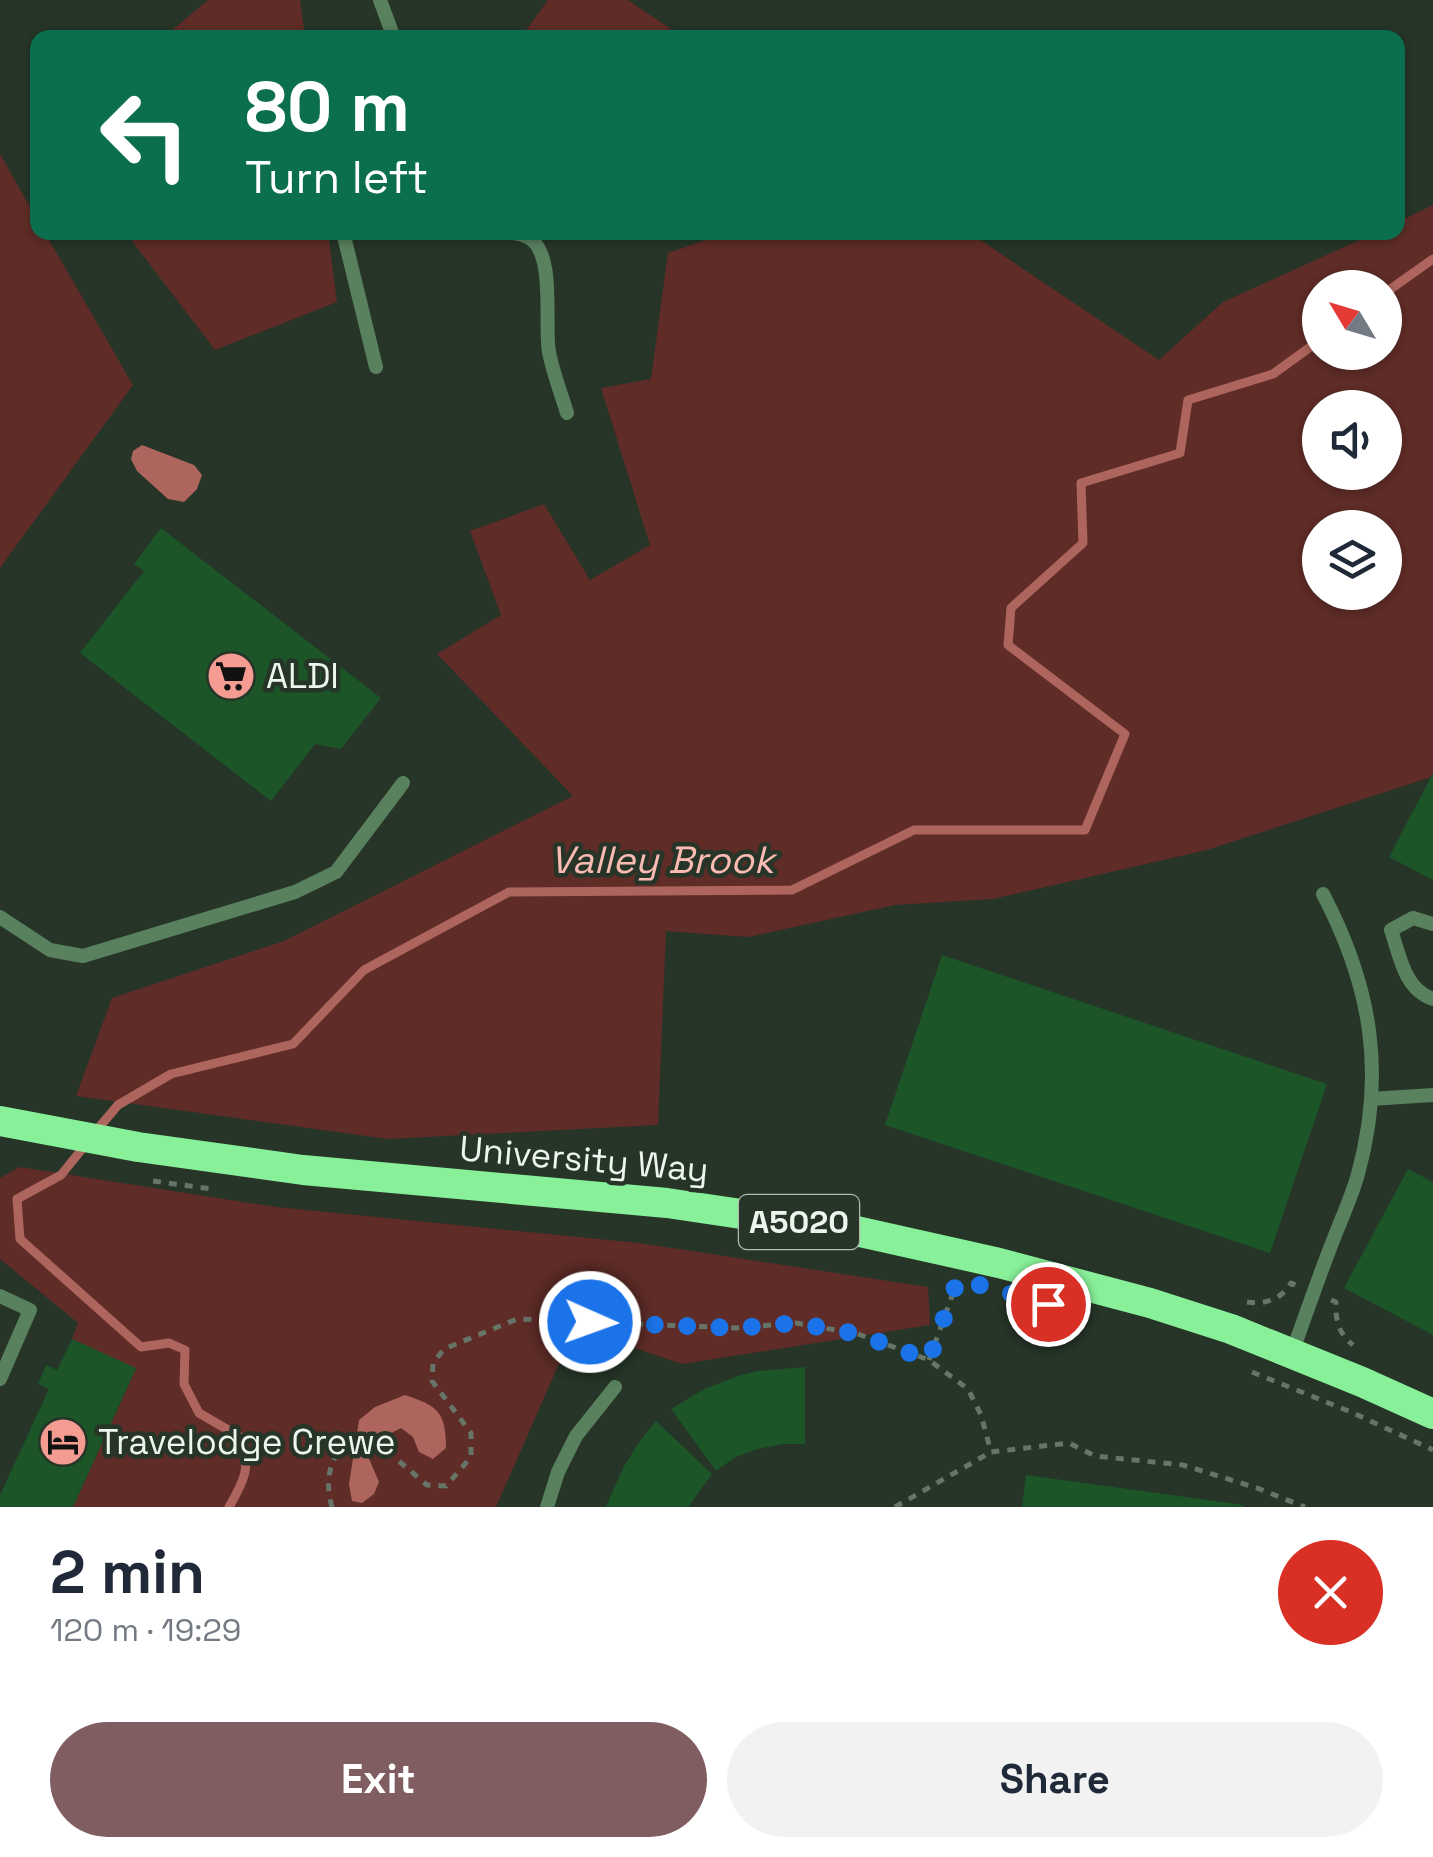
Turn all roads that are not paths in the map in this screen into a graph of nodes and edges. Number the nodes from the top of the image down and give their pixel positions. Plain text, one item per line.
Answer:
1 (380, 0) edge
2 (391, 30) edge
3 (345, 240) edge
4 (532, 240) edge
5 (376, 367) dead end
6 (567, 413) dead end
7 (403, 783) dead end
8 (1324, 894) dead end
9 (0, 918) edge
10 (1433, 924) edge
11 (1433, 999) edge
12 (1433, 1095) edge
13 (1371, 1099) junction
14 (0, 1121) edge
15 (0, 1296) edge
16 (1292, 1353) junction
17 (0, 1378) edge
18 (615, 1388) dead end
19 (1433, 1414) edge
20 (547, 1507) edge

1 - 2 lane
3 - 5 lane
4 - 6 lane
7 - 9 lane
8 - 13 lane
10 - 11 lane
12 - 13 lane
13 - 16 lane
14 - 16 highway, University Way / A5020
15 - 17 lane
16 - 19 highway, University Way / A5020
18 - 20 lane

